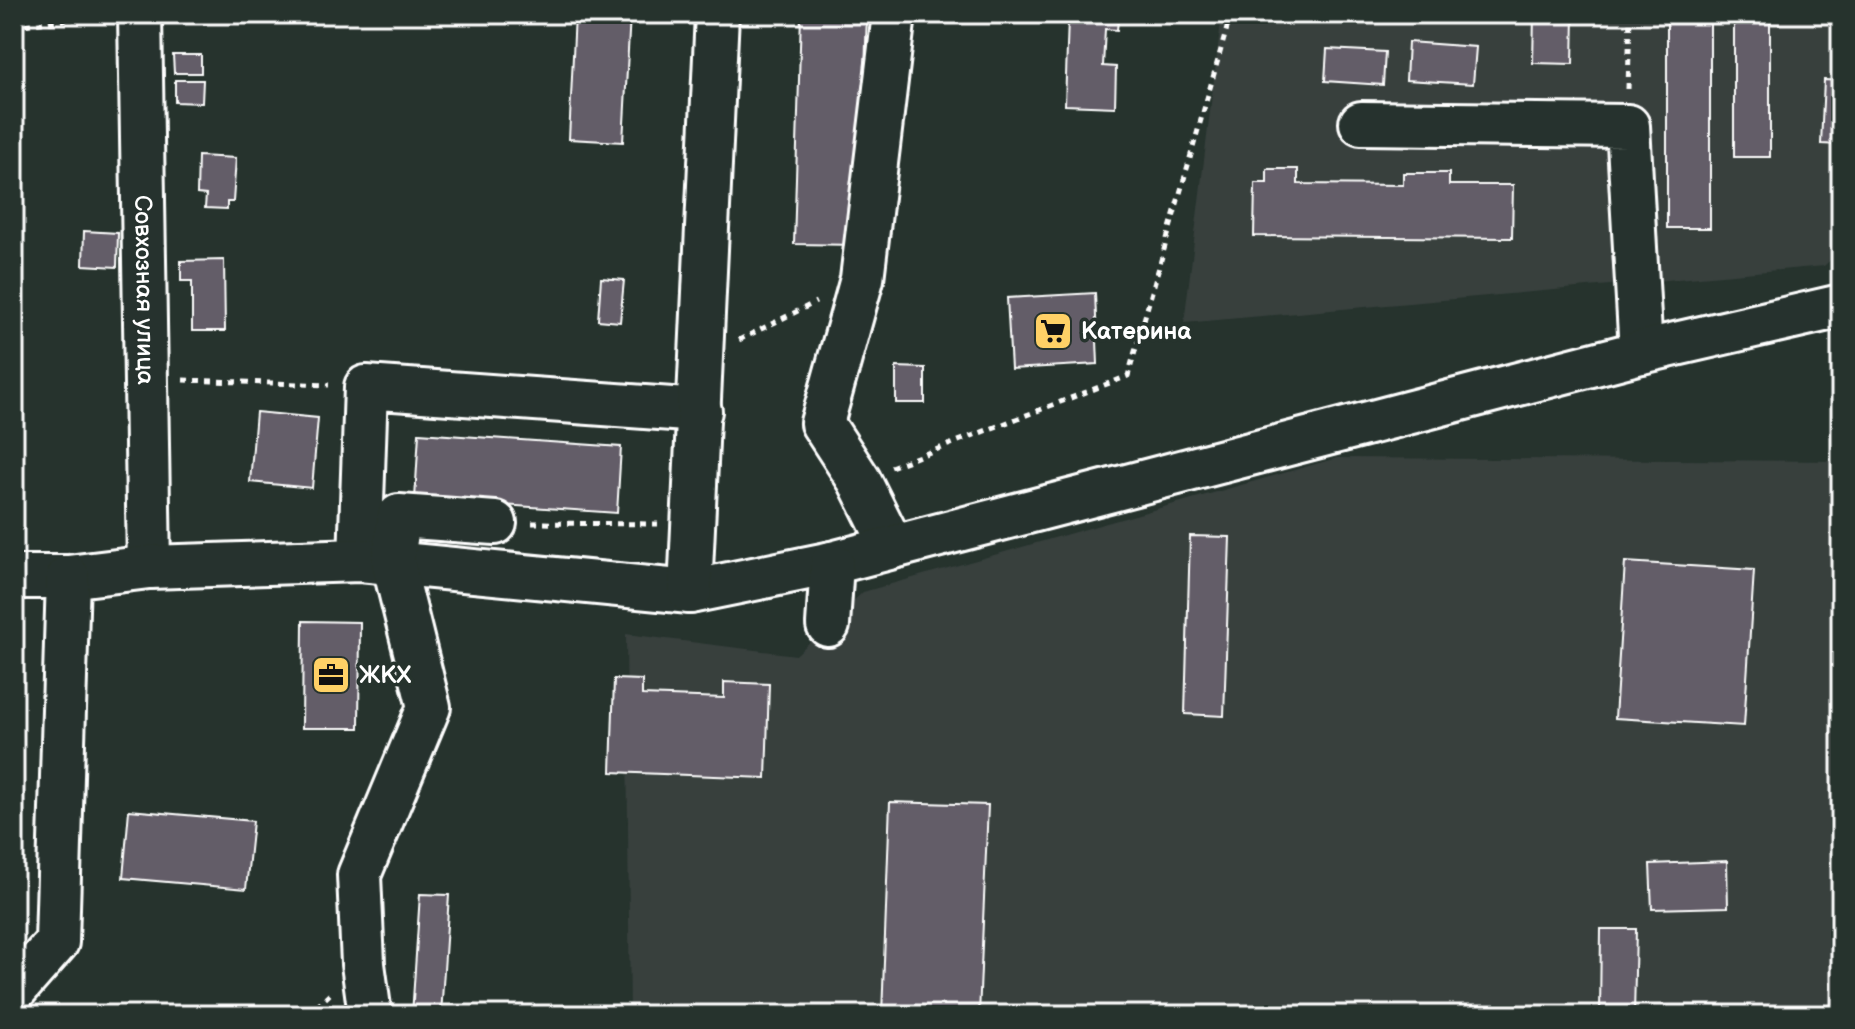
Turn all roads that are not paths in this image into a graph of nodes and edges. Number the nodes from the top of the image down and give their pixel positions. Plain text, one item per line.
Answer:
1 (717, 14) edge
2 (894, 14) edge
3 (125, 15) edge
4 (1361, 123) dead end
5 (1841, 306) edge
6 (1641, 352) junction
7 (700, 411) junction
8 (495, 523) road end
9 (892, 546) junction
10 (377, 561) junction
11 (832, 563) junction
12 (149, 567) junction
13 (14, 577) edge
14 (68, 577) junction
15 (690, 592) junction
16 (828, 625) dead end
17 (14, 991) edge
18 (370, 1015) edge

1 - 7 street
2 - 9 street
3 - 12 street, Совхозная улица
4 - 6 street
5 - 6 street
6 - 9 street
7 - 10 street
7 - 15 street
8 - 10 street
9 - 11 street
10 - 12 street
10 - 15 street
10 - 18 street
11 - 15 street
11 - 16 street
12 - 14 street
13 - 14 street
14 - 17 street

